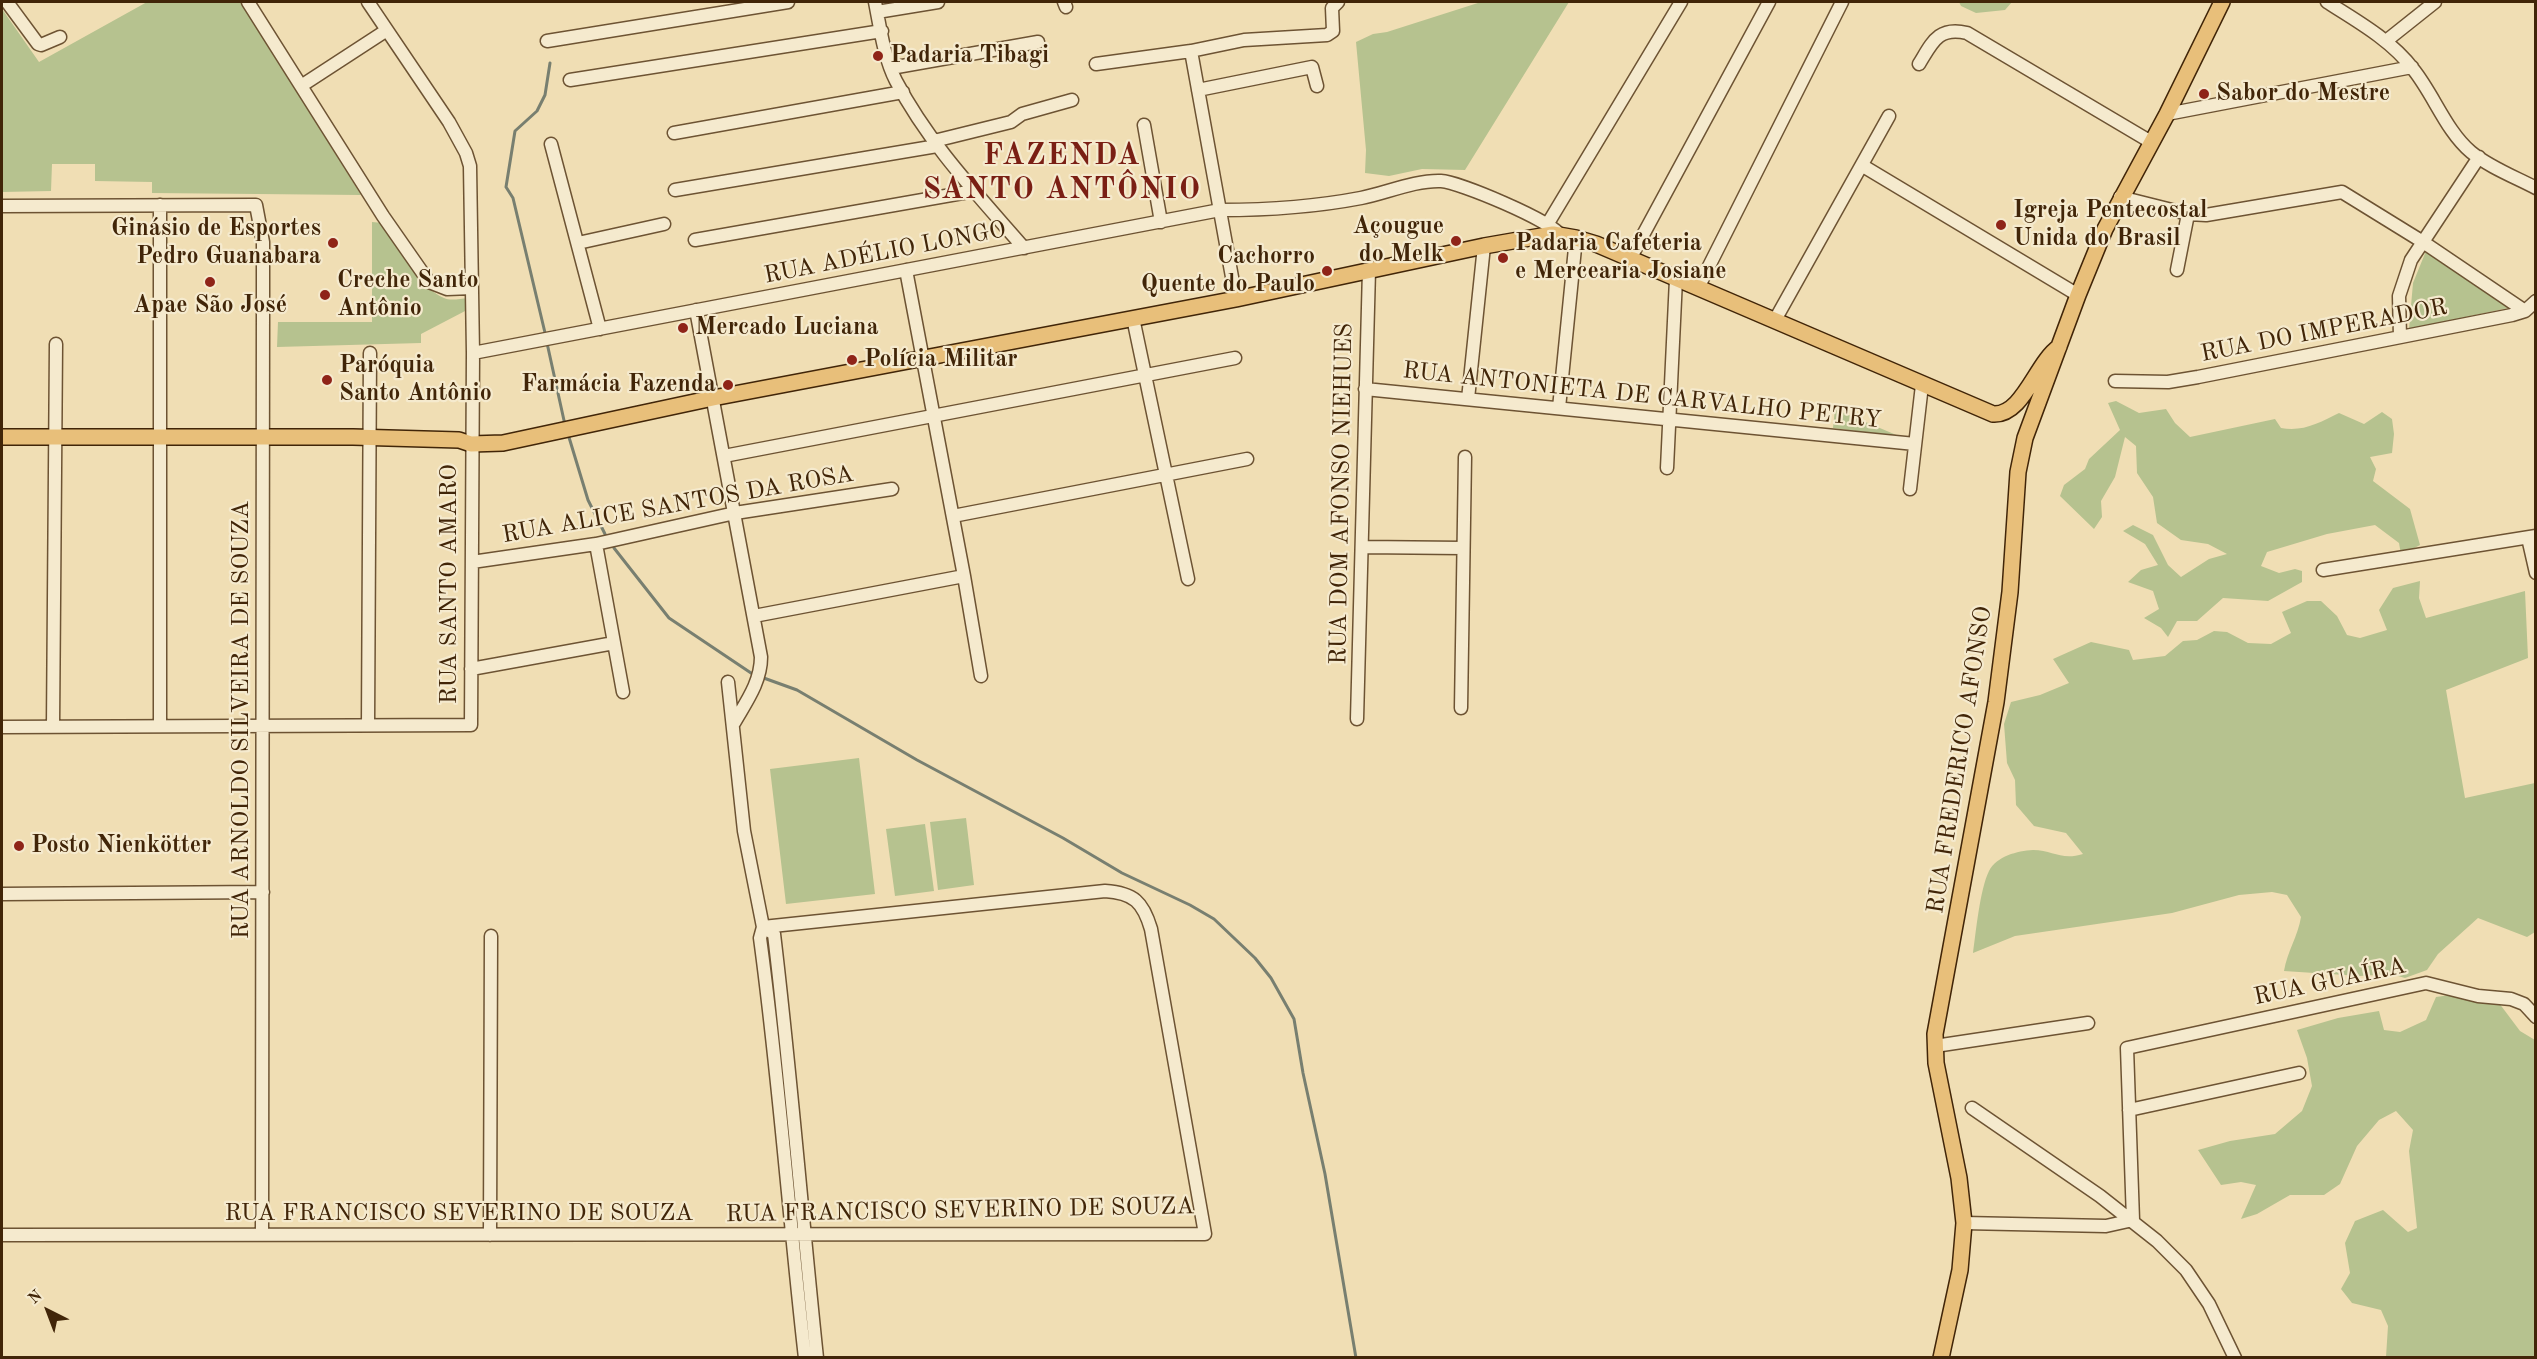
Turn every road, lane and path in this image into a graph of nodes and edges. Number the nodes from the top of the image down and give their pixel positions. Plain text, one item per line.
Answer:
1 (7, 2) edge
2 (248, 2) edge
3 (368, 2) edge
4 (788, 2) edge
5 (938, 2) edge
6 (1338, 2) edge
7 (1682, 2) edge
8 (1769, 2) edge
9 (1842, 2) edge
10 (2222, 2) edge
11 (2327, 2) edge
12 (2435, 2) edge
13 (876, 7) edge
14 (387, 30) junction
15 (882, 31) junction
16 (60, 38) dead end
17 (547, 41) dead end
18 (2386, 41) junction
19 (1038, 42) dead end
20 (1191, 51) junction
21 (1096, 64) dead end
22 (1919, 64) dead end
23 (2412, 67) junction
24 (891, 68) junction
25 (570, 80) dead end
26 (300, 86) junction
27 (1317, 86) dead end
28 (1198, 90) junction
29 (903, 93) junction
30 (1072, 100) dead end
31 (2167, 114) junction
32 (1889, 116) dead end
33 (1144, 126) dead end
34 (674, 133) dead end
35 (2151, 142) junction
36 (935, 143) junction
37 (551, 144) dead end
38 (2479, 157) junction
39 (1863, 166) junction
40 (2535, 188) edge
41 (675, 190) dead end
42 (974, 191) junction
43 (2121, 197) junction
44 (160, 205) junction
45 (2, 206) edge
46 (1220, 210) junction
47 (2188, 214) junction
48 (1161, 222) junction
49 (664, 224) dead end
50 (1552, 232) junction
51 (1576, 238) junction
52 (695, 240) dead end
53 (2422, 242) junction
54 (578, 243) junction
55 (1484, 246) junction
56 (1024, 248) junction
57 (1630, 259) junction
58 (906, 270) junction
59 (1369, 270) junction
60 (2177, 270) dead end
61 (1676, 279) junction
62 (472, 288) junction
63 (1698, 288) junction
64 (2078, 294) junction
65 (1236, 299) junction
66 (2535, 301) edge
67 (696, 310) junction
68 (2525, 311) junction
69 (1133, 318) junction
70 (1775, 320) junction
71 (600, 328) junction
72 (2400, 337) junction
73 (56, 344) dead end
74 (2059, 347) junction
75 (370, 352) dead end
76 (473, 353) junction
77 (1235, 357) dead end
78 (923, 358) junction
79 (1145, 375) junction
80 (2115, 381) dead end
81 (1922, 385) junction
82 (1365, 389) junction
83 (713, 398) junction
84 (1468, 399) junction
85 (1559, 408) junction
86 (934, 415) junction
87 (1667, 419) junction
88 (56, 437) junction
89 (160, 437) junction
90 (2, 438) edge
91 (264, 438) junction
92 (368, 438) junction
93 (471, 444) junction
94 (1915, 444) junction
95 (724, 456) junction
96 (1465, 457) dead end
97 (1247, 459) dead end
98 (1666, 468) dead end
99 (1166, 475) junction
100 (892, 489) dead end
101 (1910, 489) dead end
102 (735, 513) junction
103 (953, 516) junction
104 (2532, 537) edge
105 (596, 544) junction
106 (1362, 547) junction
107 (1464, 548) junction
108 (472, 562) junction
109 (2323, 570) dead end
110 (2535, 573) edge
111 (964, 576) junction
112 (1188, 579) dead end
113 (754, 616) junction
114 (614, 643) junction
115 (471, 669) junction
116 (981, 676) dead end
117 (728, 682) dead end
118 (623, 692) dead end
119 (1461, 708) dead end
120 (1357, 719) dead end
121 (734, 723) junction
122 (263, 725) junction
123 (368, 725) junction
124 (53, 726) junction
125 (160, 726) junction
126 (2, 727) edge
127 (263, 892) junction
128 (2, 894) edge
129 (763, 927) junction
130 (491, 936) dead end
131 (2535, 1017) edge
132 (2088, 1023) dead end
133 (1935, 1046) junction
134 (2299, 1073) dead end
135 (1972, 1108) dead end
136 (2129, 1110) junction
137 (2133, 1220) junction
138 (1964, 1224) junction
139 (797, 1234) junction
140 (2, 1235) edge
141 (262, 1235) junction
142 (490, 1235) junction
143 (805, 1358) edge
144 (817, 1358) edge
145 (1941, 1358) edge
146 (2235, 1358) edge

1 - 16 street
2 - 26 street
3 - 14 street, RUA SANTO AMARO
4 - 17 street
5 - 13 street
6 - 20 street
7 - 50 street
8 - 57 street
9 - 63 street
10 - 31 main road, RUA FREDERICO AFONSO
11 - 18 street
12 - 18 street
13 - 15 street
14 - 26 street
14 - 62 street, RUA SANTO AMARO
15 - 24 street
15 - 25 street
18 - 23 street
19 - 24 street
20 - 21 street
20 - 28 street
22 - 35 street
23 - 31 street
23 - 38 street
24 - 29 street
26 - 62 street
27 - 28 street
28 - 46 street
29 - 34 street
29 - 36 street
30 - 36 street
31 - 35 main road, RUA FREDERICO AFONSO
32 - 39 street
33 - 48 street
35 - 43 main road, RUA FREDERICO AFONSO
36 - 41 street
36 - 42 street
37 - 54 street
38 - 40 street
38 - 53 street
39 - 64 street
39 - 70 street
42 - 52 street
42 - 56 street
43 - 47 street
43 - 64 main road, RUA FREDERICO AFONSO
44 - 45 street
44 - 89 street
44 - 91 street, RUA ARNOLDO SILVEIRA DE SOUZA
46 - 48 street, RUA ADÉLIO LONGO
46 - 50 street, RUA ADÉLIO LONGO
46 - 65 street
47 - 53 street
47 - 60 street
48 - 56 street, RUA ADÉLIO LONGO
49 - 54 street
50 - 51 main road
50 - 55 main road
51 - 57 main road
51 - 85 street
53 - 68 street
53 - 72 street
54 - 71 street
55 - 59 main road
55 - 84 street
56 - 58 street, RUA ADÉLIO LONGO
57 - 61 main road
58 - 67 street, RUA ADÉLIO LONGO
58 - 78 street
59 - 65 main road
59 - 82 street, RUA DOM AFONSO NIEHUES
61 - 63 main road
61 - 87 street
62 - 76 street, RUA SANTO AMARO
63 - 70 main road
64 - 74 main road, RUA FREDERICO AFONSO
65 - 69 main road
66 - 68 street
67 - 71 street, RUA ADÉLIO LONGO
67 - 83 street
68 - 72 street, RUA DO IMPERADOR
69 - 78 main road
69 - 79 street
70 - 81 main road
71 - 76 street, RUA ADÉLIO LONGO
72 - 80 street, RUA DO IMPERADOR
73 - 88 street
74 - 81 main road
74 - 133 main road, RUA FREDERICO AFONSO
75 - 92 street
76 - 93 street, RUA SANTO AMARO
77 - 79 street
78 - 83 main road
78 - 86 street
79 - 86 street
79 - 99 street
81 - 94 street
82 - 84 street, RUA ANTONIETA DE CARVALHO PETRY
82 - 106 street, RUA DOM AFONSO NIEHUES
83 - 93 main road
83 - 95 street
84 - 85 street, RUA ANTONIETA DE CARVALHO PETRY
85 - 87 street, RUA ANTONIETA DE CARVALHO PETRY
86 - 95 street
86 - 103 street
87 - 94 street, RUA ANTONIETA DE CARVALHO PETRY
87 - 98 street
88 - 89 main road
88 - 90 main road
88 - 124 street
89 - 91 main road
89 - 125 street
91 - 92 main road
91 - 122 street, RUA ARNOLDO SILVEIRA DE SOUZA
92 - 93 main road
92 - 123 street
93 - 108 street, RUA SANTO AMARO
94 - 101 street
95 - 102 street
96 - 107 street
97 - 99 street
99 - 103 street
99 - 112 street
100 - 102 street, RUA ALICE SANTOS DA ROSA
102 - 105 street, RUA ALICE SANTOS DA ROSA
102 - 113 street
103 - 111 street
104 - 109 street
104 - 110 street
105 - 108 street, RUA ALICE SANTOS DA ROSA
105 - 114 street
106 - 107 street
106 - 120 street, RUA DOM AFONSO NIEHUES
107 - 119 street
108 - 115 street, RUA SANTO AMARO
111 - 113 street
111 - 116 street
113 - 121 street
114 - 115 street
114 - 118 street
115 - 123 street, RUA SANTO AMARO
117 - 121 street
121 - 129 street
122 - 123 street
122 - 125 street
122 - 127 street, RUA ARNOLDO SILVEIRA DE SOUZA
124 - 125 street
124 - 126 street
127 - 128 street
127 - 141 street, RUA ARNOLDO SILVEIRA DE SOUZA
129 - 139 street
129 - 139 street, RUA FRANCISCO SEVERINO DE SOUZA
130 - 142 street
131 - 136 street, RUA GUAÍRA
132 - 133 street
133 - 138 main road, RUA FREDERICO AFONSO
134 - 136 street
135 - 137 street
136 - 137 street
137 - 138 street
137 - 146 street
138 - 145 main road, RUA FREDERICO AFONSO
139 - 142 street, RUA FRANCISCO SEVERINO DE SOUZA
139 - 143 street
139 - 144 street
140 - 141 street, RUA FRANCISCO SEVERINO DE SOUZA
141 - 142 street, RUA FRANCISCO SEVERINO DE SOUZA

